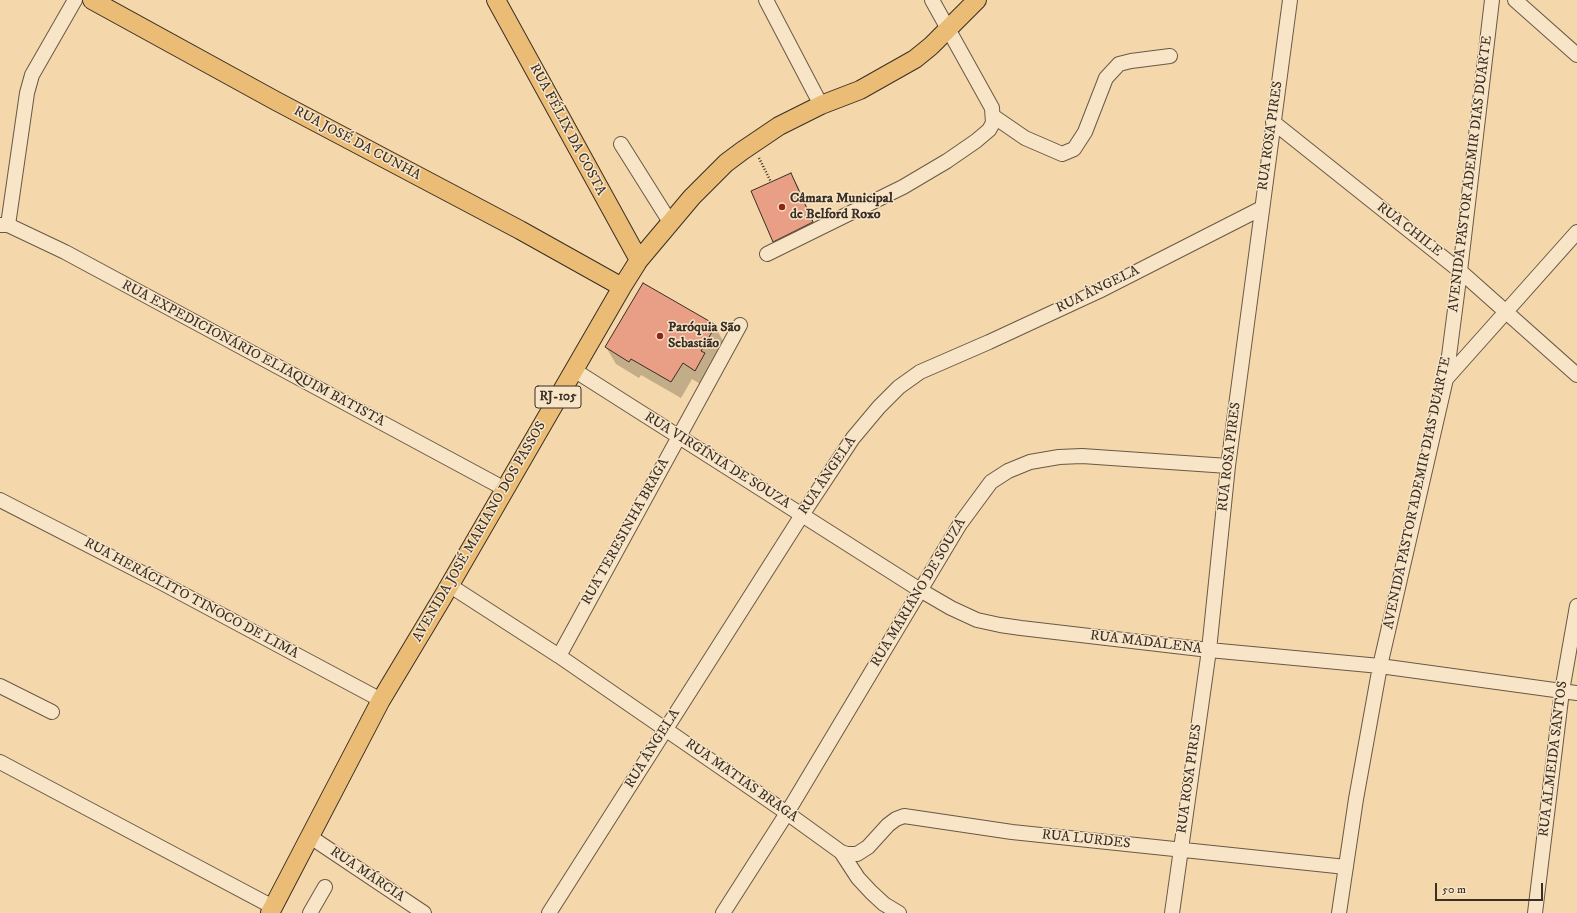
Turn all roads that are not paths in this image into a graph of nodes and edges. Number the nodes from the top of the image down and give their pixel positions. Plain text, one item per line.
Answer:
1 (75, 0) edge
2 (92, 0) edge
3 (496, 0) edge
4 (766, 0) edge
5 (932, 0) edge
6 (977, 0) edge
7 (1492, 0) edge
8 (1515, 0) edge
9 (1290, 1) edge
10 (948, 28) junction
11 (1577, 55) edge
12 (1170, 56) dead end
13 (821, 105) junction
14 (993, 116) junction
15 (1273, 122) junction
16 (621, 144) dead end
17 (1262, 208) junction
18 (670, 222) junction
19 (4, 225) edge
20 (1577, 232) edge
21 (767, 254) dead end
22 (639, 260) junction
23 (1460, 271) junction
24 (622, 287) junction
25 (1507, 312) junction
26 (740, 325) dead end
27 (574, 370) junction
28 (1577, 375) edge
29 (1446, 379) junction
30 (679, 437) junction
31 (1228, 466) junction
32 (505, 489) junction
33 (0, 500) edge
34 (802, 515) junction
35 (449, 585) junction
36 (920, 590) junction
37 (1577, 606) edge
38 (1209, 650) junction
39 (559, 656) junction
40 (1380, 666) junction
41 (0, 686) edge
42 (1562, 691) junction
43 (1577, 692) edge
44 (381, 700) junction
45 (52, 712) dead end
46 (666, 729) junction
47 (0, 762) edge
48 (787, 813) junction
49 (309, 836) junction
50 (1180, 850) junction
51 (841, 852) junction
52 (1346, 867) junction
53 (325, 887) dead end
54 (272, 910) edge
55 (310, 913) edge
56 (424, 913) edge
57 (549, 913) edge
58 (723, 913) edge
59 (899, 913) edge
60 (1172, 913) edge
61 (1339, 913) edge
62 (1535, 913) edge

1 - 19 street
2 - 24 main road, RUA JOSÉ DA CUNHA
3 - 22 main road, RUA FÉLIX DA COSTA
4 - 13 street
5 - 10 street
6 - 10 main road, AVENIDA JOSÉ MARIANO DOS PASSOS / RJ-105
7 - 23 street, AVENIDA PASTOR ADEMIR DIAS DUARTE
8 - 11 street
9 - 15 street, RUA ROSA PIRES
10 - 13 main road, AVENIDA JOSÉ MARIANO DOS PASSOS / RJ-105
10 - 14 street
12 - 14 street
13 - 18 main road, AVENIDA JOSÉ MARIANO DOS PASSOS / RJ-105
14 - 21 street
15 - 17 street, RUA ROSA PIRES
15 - 23 street, RUA CHILE
16 - 18 street
17 - 31 street, RUA ROSA PIRES
17 - 34 street, RUA ÂNGELA
18 - 22 main road, AVENIDA JOSÉ MARIANO DOS PASSOS / RJ-105
19 - 32 street, RUA EXPEDICIONÁRIO ELIAQUIM BATISTA
20 - 25 street
22 - 24 main road, AVENIDA JOSÉ MARIANO DOS PASSOS / RJ-105
23 - 25 street, RUA CHILE
23 - 29 street, AVENIDA PASTOR ADEMIR DIAS DUARTE
24 - 27 main road, AVENIDA JOSÉ MARIANO DOS PASSOS / RJ-105
25 - 28 street, RUA CHILE
25 - 29 street
26 - 30 street, RUA TERESINHA BRAGA
27 - 30 street, RUA VIRGÍNIA DE SOUZA
27 - 32 main road, AVENIDA JOSÉ MARIANO DOS PASSOS / RJ-105
29 - 40 street, AVENIDA PASTOR ADEMIR DIAS DUARTE
30 - 34 street, RUA VIRGÍNIA DE SOUZA
30 - 39 street, RUA TERESINHA BRAGA
31 - 36 street, RUA MARIANO DE SOUZA
31 - 38 street, RUA ROSA PIRES
32 - 35 main road, AVENIDA JOSÉ MARIANO DOS PASSOS / RJ-105
33 - 44 street, RUA HERÁCLITO TINOCO DE LIMA
34 - 36 street, RUA VIRGÍNIA DE SOUZA
34 - 46 street, RUA ÂNGELA
35 - 39 street, RUA MATIAS BRAGA
35 - 44 main road, AVENIDA JOSÉ MARIANO DOS PASSOS / RJ-105
36 - 38 street, RUA MADALENA
36 - 48 street, RUA MARIANO DE SOUZA
37 - 42 street, RUA ALMEIDA SANTOS
38 - 40 street, RUA MADALENA
38 - 50 street, RUA ROSA PIRES
39 - 46 street, RUA MATIAS BRAGA
40 - 42 street, RUA MADALENA
40 - 52 street, AVENIDA PASTOR ADEMIR DIAS DUARTE
41 - 45 street
42 - 43 street, RUA MADALENA
42 - 62 street, RUA ALMEIDA SANTOS
44 - 49 main road, AVENIDA JOSÉ MARIANO DOS PASSOS / RJ-105
46 - 48 street, RUA MATIAS BRAGA
46 - 57 street, RUA ÂNGELA
47 - 54 street
48 - 51 street, RUA MATIAS BRAGA
48 - 58 street, RUA MARIANO DE SOUZA
49 - 54 main road, AVENIDA JOSÉ MARIANO DOS PASSOS / RJ-105
49 - 56 street, RUA MÁRCIA
50 - 51 street, RUA LURDES
50 - 52 street, RUA LURDES
50 - 60 street, RUA ROSA PIRES
51 - 59 street, RUA MATIAS BRAGA
52 - 61 street, AVENIDA PASTOR ADEMIR DIAS DUARTE
53 - 55 street

